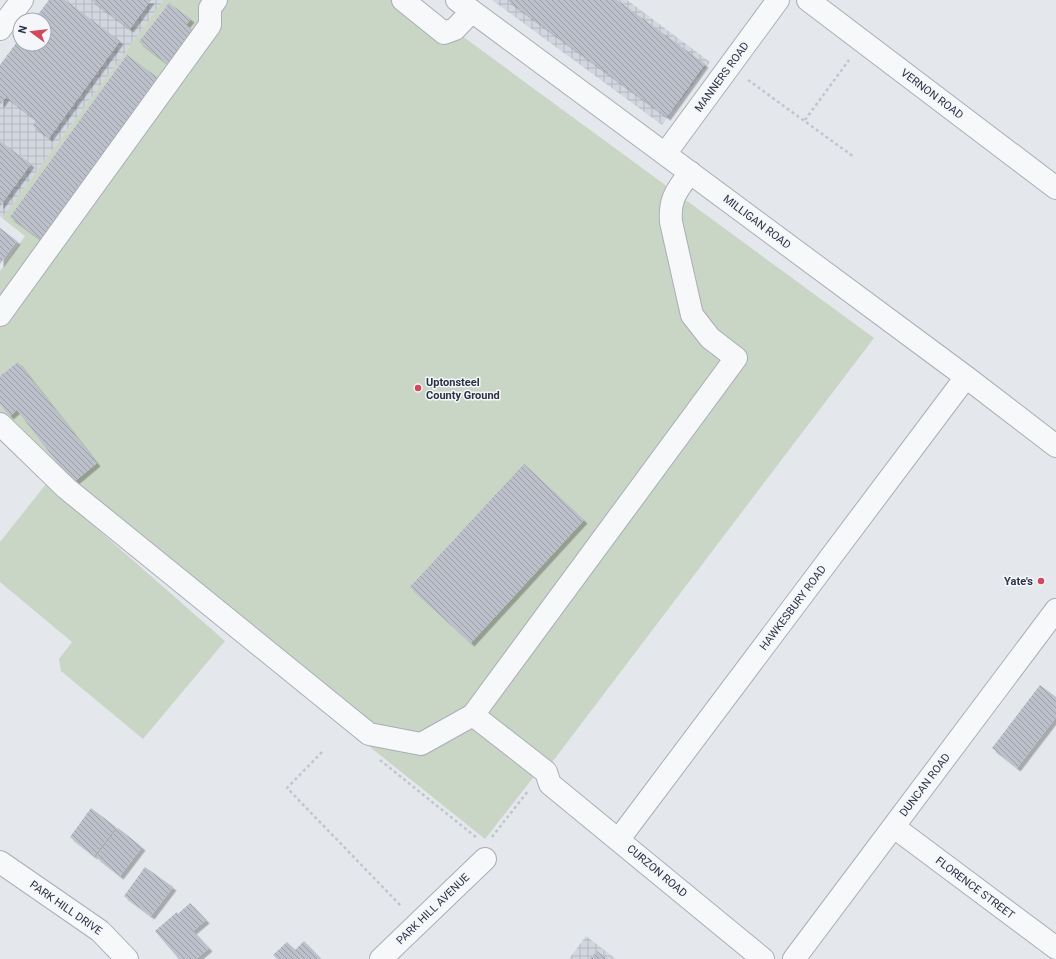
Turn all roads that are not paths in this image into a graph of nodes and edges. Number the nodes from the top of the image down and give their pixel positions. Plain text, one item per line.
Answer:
1 (22, 0) edge
2 (216, 0) edge
3 (403, 0) edge
4 (778, 0) edge
5 (808, 0) edge
6 (464, 5) edge
7 (0, 29) edge
8 (665, 154) junction
9 (690, 172) junction
10 (1056, 188) edge
11 (0, 315) edge
12 (966, 377) junction
13 (0, 424) edge
14 (1056, 446) edge
15 (1056, 610) edge
16 (473, 715) junction
17 (894, 827) junction
18 (619, 839) junction
19 (485, 859) dead end
20 (0, 862) edge
21 (1056, 948) edge
22 (127, 959) edge
23 (381, 959) edge
24 (763, 959) edge
25 (794, 959) edge

1 - 7 street
2 - 11 street
3 - 6 street
4 - 8 street, MANNERS ROAD
5 - 10 street, VERNON ROAD
6 - 8 street, MILLIGAN ROAD
8 - 9 street, MILLIGAN ROAD
9 - 12 street, MILLIGAN ROAD
9 - 16 street
12 - 14 street, MILLIGAN ROAD
12 - 18 street, HAWKESBURY ROAD
13 - 16 street
15 - 17 street, DUNCAN ROAD
16 - 18 street, CURZON ROAD
17 - 21 street, FLORENCE STREET
17 - 25 street, DUNCAN ROAD
18 - 24 street, CURZON ROAD
19 - 23 street, PARK HILL AVENUE
20 - 22 street, PARK HILL DRIVE

